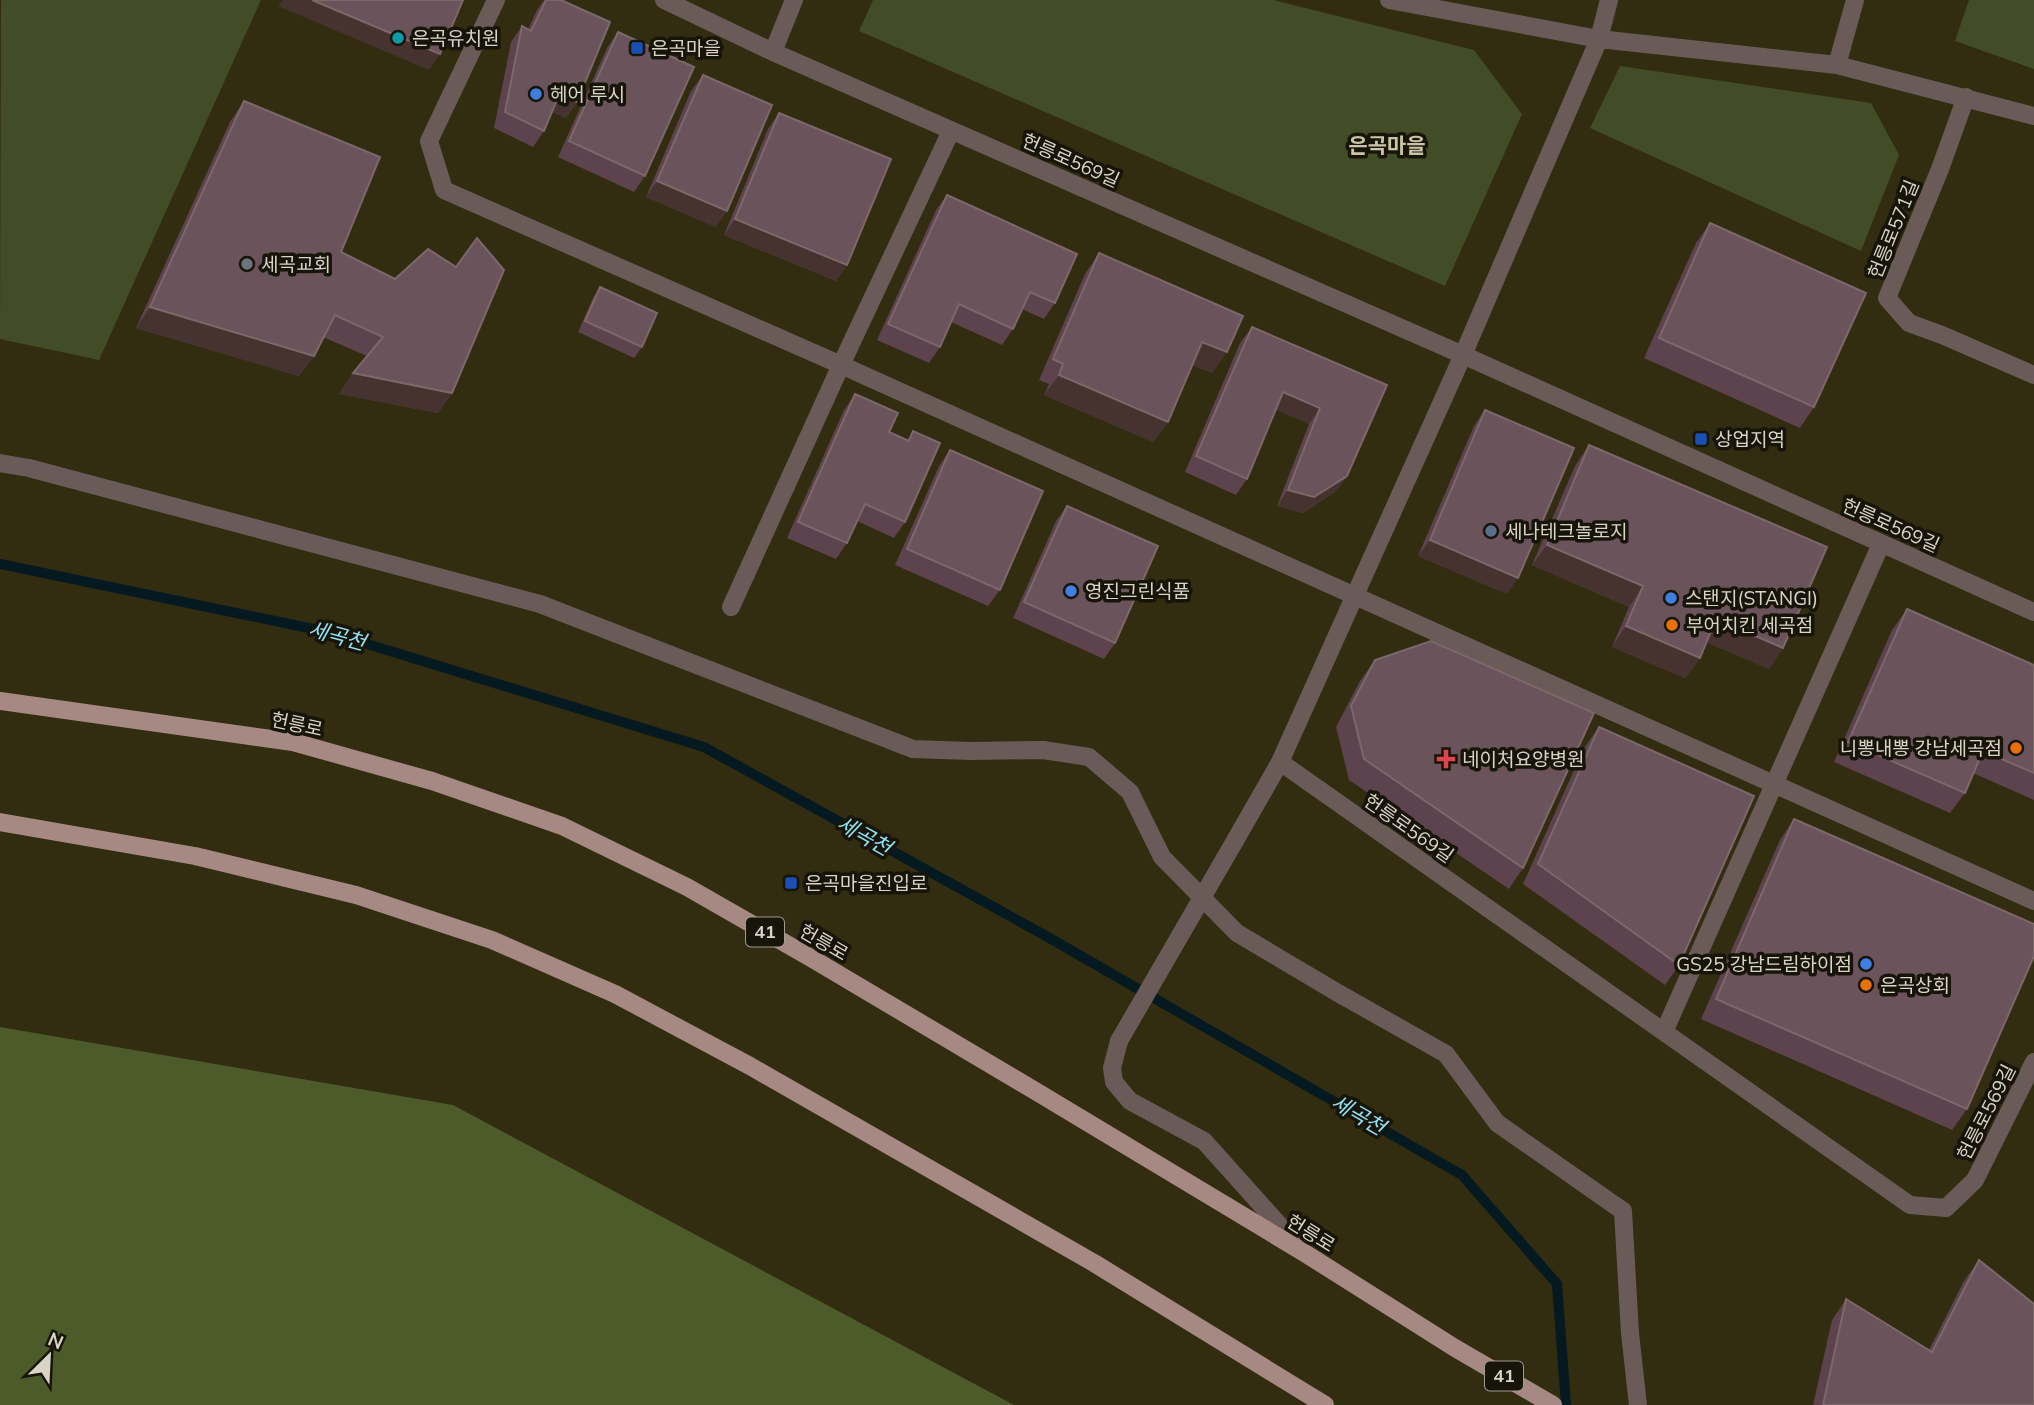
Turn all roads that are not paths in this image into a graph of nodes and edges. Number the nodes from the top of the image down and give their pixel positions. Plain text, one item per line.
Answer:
1 (496, 0) edge
2 (664, 0) edge
3 (794, 0) edge
4 (1389, 0) edge
5 (1609, 0) edge
6 (1855, 0) edge
7 (1599, 39) junction
8 (773, 52) junction
9 (1837, 65) junction
10 (1966, 97) junction
11 (2034, 116) edge
12 (951, 131) junction
13 (1463, 355) junction
14 (841, 365) junction
15 (2034, 375) edge
16 (0, 463) edge
17 (1881, 544) junction
18 (1354, 597) junction
19 (731, 607) dead end
20 (2034, 612) edge
21 (0, 701) edge
22 (1280, 762) junction
23 (1773, 784) junction
24 (0, 821) edge
25 (2034, 901) edge
26 (1664, 1032) junction
27 (2034, 1062) edge
28 (1303, 1252) junction
29 (1325, 1405) edge
30 (1553, 1405) edge
31 (1638, 1405) edge

1 - 14 street
2 - 8 street, 헌릉로569길
3 - 8 street
4 - 7 street
5 - 7 street
6 - 9 street
7 - 9 street
7 - 13 street
8 - 12 street, 헌릉로569길
9 - 10 street
10 - 11 street
10 - 15 street, 헌릉로571길
12 - 13 street, 헌릉로569길
12 - 14 street
13 - 17 street, 헌릉로569길
13 - 18 street
14 - 18 street
14 - 19 street
16 - 31 street
17 - 20 street, 헌릉로569길
17 - 23 street
18 - 22 street
18 - 23 street
21 - 28 main road, 헌릉로 / 41
22 - 26 street, 헌릉로569길
22 - 28 street, bridge
23 - 25 street
23 - 26 street
24 - 29 main road
26 - 27 street, 헌릉로569길
28 - 30 main road, 헌릉로 / 41

